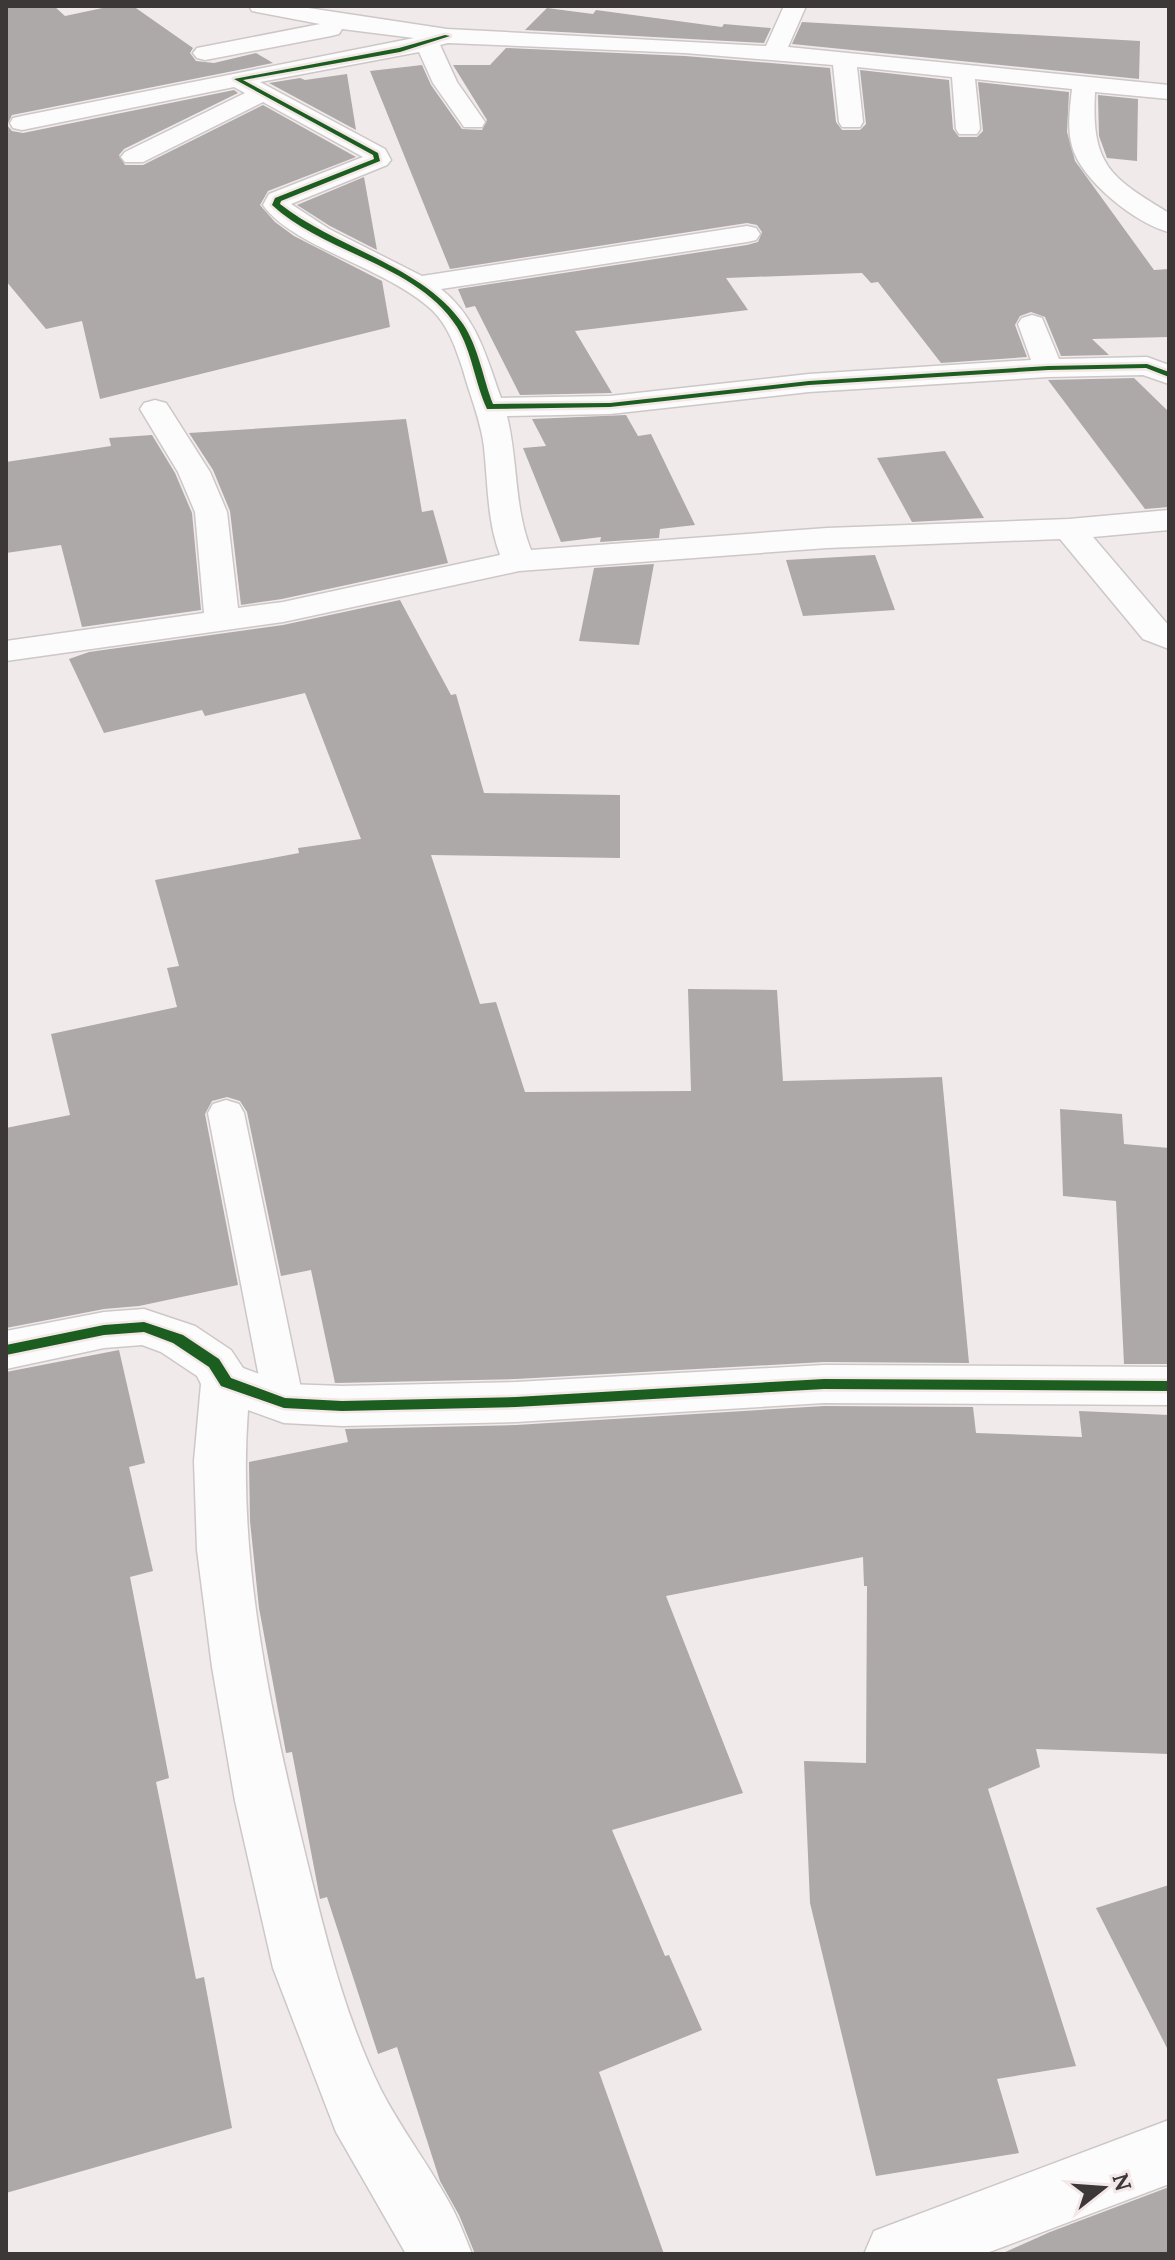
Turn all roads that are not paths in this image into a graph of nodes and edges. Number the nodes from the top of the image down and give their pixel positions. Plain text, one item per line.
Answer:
1 (260, 6) edge
2 (795, 6) edge
3 (357, 24) junction
4 (437, 39) junction
5 (205, 53) dead end
6 (774, 53) junction
7 (844, 59) junction
8 (963, 72) junction
9 (237, 79) junction
10 (1084, 85) junction
11 (1169, 92) edge
12 (263, 93) junction
13 (473, 122) dead end
14 (851, 122) dead end
15 (22, 123) dead end
16 (968, 129) dead end
17 (134, 157) dead end
18 (1169, 224) edge
19 (747, 234) dead end
20 (416, 285) junction
21 (1032, 324) dead end
22 (1048, 368) junction
23 (1169, 375) edge
24 (490, 407) junction
25 (155, 409) dead end
26 (1169, 520) edge
27 (1069, 529) junction
28 (519, 561) junction
29 (222, 621) junction
30 (1169, 639) edge
31 (6, 651) edge
32 (226, 1113) dead end
33 (6, 1350) edge
34 (226, 1382) junction
35 (1169, 1386) edge
36 (284, 1403) junction
37 (1169, 2152) edge
38 (439, 2254) edge
39 (897, 2254) edge

1 - 3 street
2 - 6 street
3 - 4 street
3 - 5 street
4 - 6 street
4 - 9 street
4 - 13 street
6 - 7 street
7 - 8 street
7 - 14 street
8 - 10 street
8 - 16 street
9 - 12 street
9 - 15 street
10 - 11 street
10 - 18 street
12 - 17 street
12 - 20 street
19 - 20 street
20 - 24 street
21 - 22 street
22 - 23 street
22 - 24 street
24 - 28 street
25 - 29 street
26 - 27 street
27 - 28 street
27 - 30 street
28 - 29 street
29 - 31 street
32 - 36 lane
33 - 34 street
34 - 36 street
34 - 38 street
35 - 36 street
37 - 39 street

